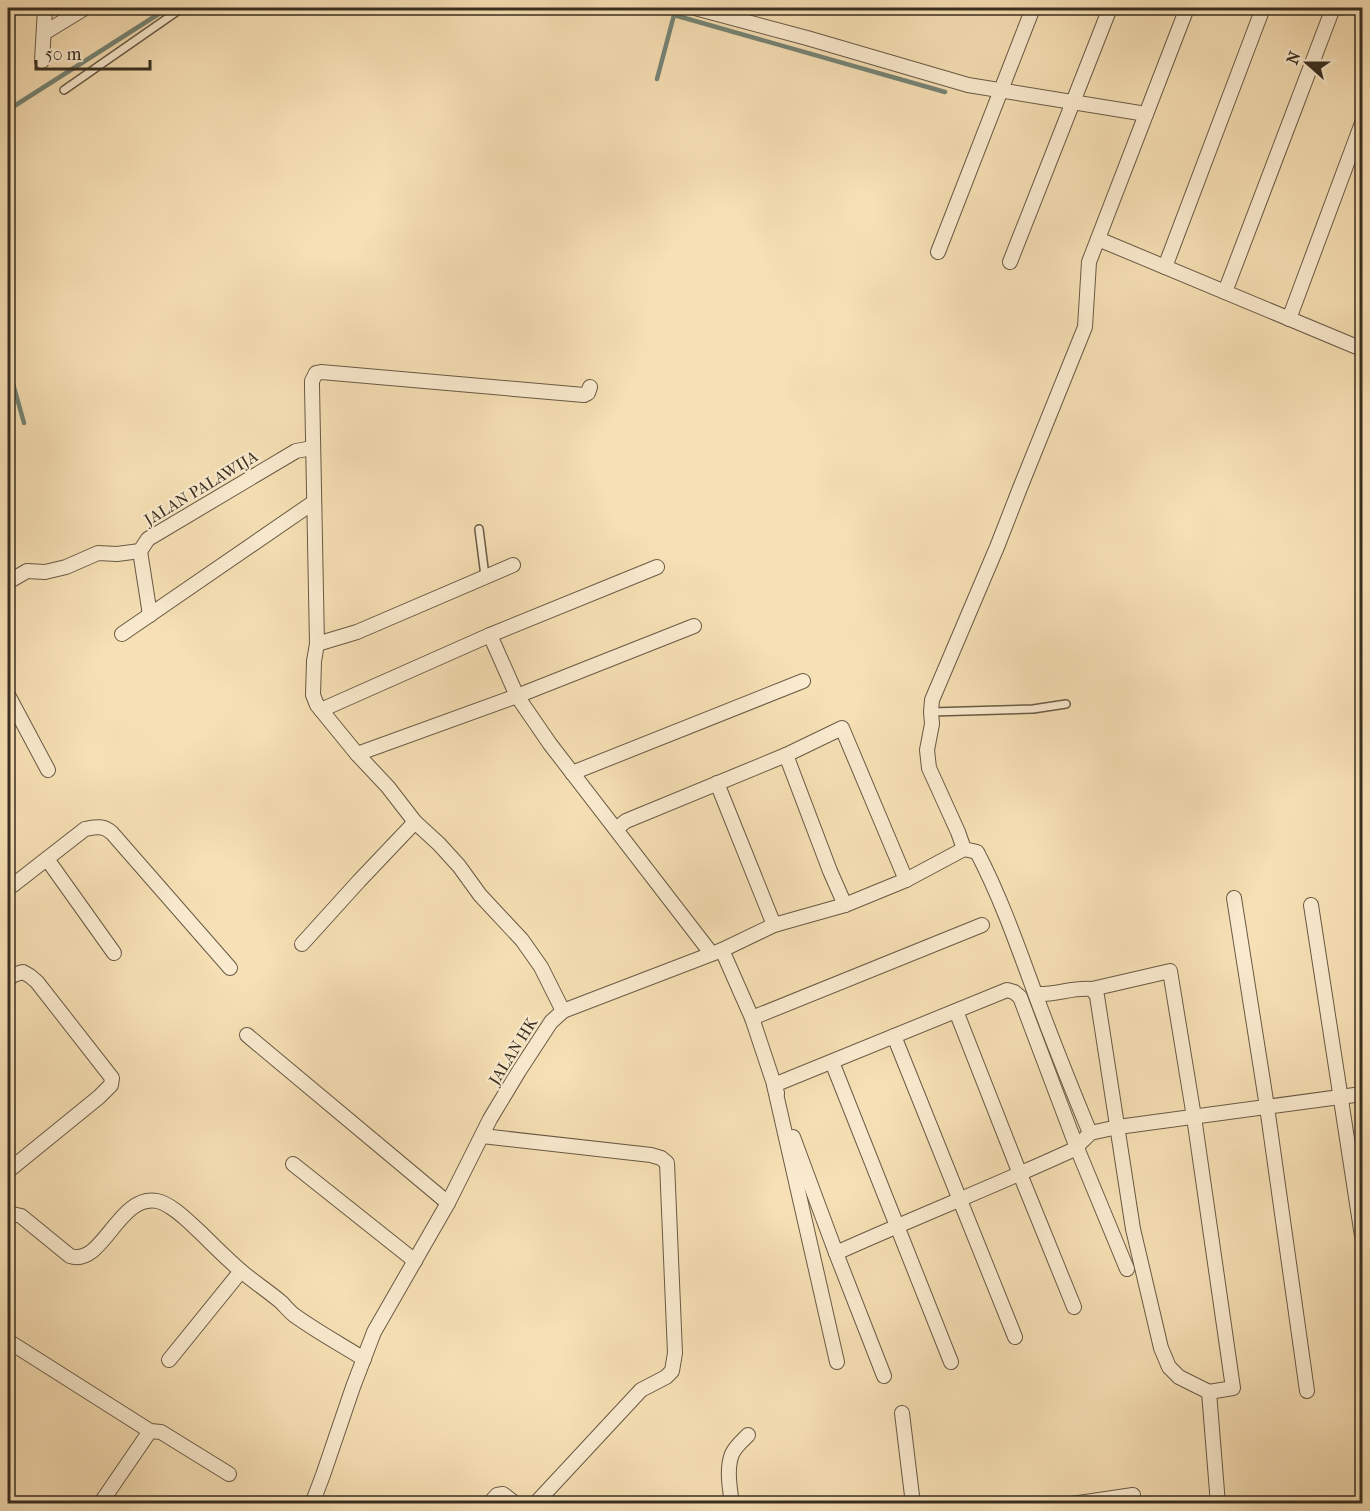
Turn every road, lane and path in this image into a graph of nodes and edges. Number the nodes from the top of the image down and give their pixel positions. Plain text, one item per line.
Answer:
1 (45, 8) edge
2 (85, 8) edge
3 (182, 8) edge
4 (696, 8) edge
5 (1033, 8) edge
6 (1110, 8) edge
7 (1187, 8) edge
8 (1263, 8) edge
9 (1333, 8) edge
10 (44, 33) junction
11 (42, 62) dead end
12 (64, 90) dead end
13 (1001, 90) junction
14 (1073, 102) junction
15 (1146, 114) junction
16 (1362, 123) edge
17 (1098, 239) junction
18 (939, 252) dead end
19 (1010, 262) dead end
20 (1165, 267) junction
21 (1225, 292) junction
22 (1289, 319) junction
23 (1358, 347) dead end
24 (590, 387) dead end
25 (312, 448) junction
26 (314, 502) junction
27 (478, 529) dead end
28 (140, 551) junction
29 (513, 565) dead end
30 (657, 567) dead end
31 (485, 576) junction
32 (8, 582) edge
33 (150, 615) junction
34 (694, 626) dead end
35 (122, 634) dead end
36 (490, 635) junction
37 (317, 644) junction
38 (803, 681) dead end
39 (8, 695) edge
40 (517, 696) junction
41 (1066, 704) dead end
42 (321, 710) junction
43 (931, 712) junction
44 (357, 754) junction
45 (786, 755) junction
46 (48, 770) dead end
47 (572, 773) junction
48 (717, 783) junction
49 (416, 822) junction
50 (616, 829) junction
51 (964, 849) junction
52 (47, 859) junction
53 (906, 879) junction
54 (8, 889) edge
55 (1234, 898) dead end
56 (845, 904) junction
57 (1311, 905) dead end
58 (774, 925) junction
59 (982, 926) dead end
60 (302, 944) dead end
61 (717, 951) junction
62 (114, 953) dead end
63 (230, 968) dead end
64 (8, 980) edge
65 (1092, 989) junction
66 (1036, 994) junction
67 (563, 1011) junction
68 (956, 1011) junction
69 (752, 1018) junction
70 (247, 1035) dead end
71 (894, 1036) junction
72 (832, 1062) junction
73 (774, 1085) junction
74 (1362, 1094) edge
75 (1341, 1097) junction
76 (1267, 1107) junction
77 (1194, 1117) junction
78 (1118, 1127) junction
79 (1090, 1133) junction
80 (482, 1136) junction
81 (1077, 1148) junction
82 (293, 1164) dead end
83 (8, 1171) edge
84 (1020, 1174) junction
85 (960, 1199) junction
86 (448, 1203) junction
87 (8, 1213) edge
88 (897, 1226) junction
89 (1362, 1236) edge
90 (836, 1254) junction
91 (415, 1261) junction
92 (1127, 1269) dead end
93 (241, 1271) junction
94 (1074, 1307) dead end
95 (1015, 1337) dead end
96 (8, 1341) edge
97 (364, 1359) junction
98 (169, 1360) dead end
99 (837, 1362) dead end
100 (951, 1362) dead end
101 (884, 1376) dead end
102 (1307, 1391) dead end
103 (1209, 1392) junction
104 (902, 1413) dead end
105 (150, 1431) junction
106 (747, 1435) dead end
107 (229, 1474) dead end
108 (1133, 1495) dead end
109 (100, 1503) edge
110 (312, 1503) edge
111 (489, 1503) edge
112 (516, 1503) edge
113 (535, 1503) edge
114 (732, 1503) edge
115 (913, 1503) edge
116 (1072, 1503) edge
117 (1218, 1503) edge

1 - 10 street
2 - 10 street
3 - 12 lane
4 - 13 street
5 - 13 street
6 - 14 street
7 - 15 street
8 - 20 street
9 - 21 street
10 - 11 street
13 - 14 street
13 - 18 street
14 - 15 street
14 - 19 street
15 - 17 street
16 - 22 street
17 - 20 street
17 - 43 street
20 - 21 street
21 - 22 street
22 - 23 street
24 - 25 street
25 - 26 street
25 - 28 street, JALAN PALAWIJA
26 - 33 street
26 - 37 street
27 - 31 lane
28 - 32 street, JALAN PALAWIJA
28 - 33 street
29 - 31 street
30 - 36 street
31 - 37 street
33 - 35 street
34 - 40 street
36 - 40 street
36 - 42 street
37 - 42 street
38 - 47 street
39 - 46 street
40 - 44 street
40 - 47 street
41 - 43 lane
42 - 44 street
43 - 51 street
44 - 49 street
45 - 48 street
45 - 53 street
45 - 56 street
47 - 50 street
48 - 50 street
48 - 58 street
49 - 60 street
49 - 67 street
50 - 61 street
51 - 53 street, JALAN HK
51 - 66 street
52 - 54 street
52 - 62 street
52 - 63 street
53 - 56 street, JALAN HK
55 - 76 street
56 - 58 street, JALAN HK
57 - 75 street
58 - 61 street, JALAN HK
59 - 69 street
61 - 67 street, JALAN HK
61 - 69 street
64 - 83 street
65 - 66 street
65 - 77 street
65 - 78 street
66 - 79 street
67 - 80 street, JALAN HK
68 - 71 street
68 - 81 street
68 - 84 street
69 - 73 street
70 - 86 street
71 - 72 street
71 - 85 street
72 - 73 street
72 - 88 street
73 - 90 street
73 - 99 street
74 - 75 street
75 - 76 street
75 - 89 street
76 - 77 street
76 - 102 street
77 - 78 street
77 - 103 street
78 - 79 street
78 - 103 street
79 - 81 street
80 - 86 street, JALAN HK
80 - 113 street
81 - 84 street
81 - 92 street
82 - 91 street
84 - 85 street
84 - 94 street
85 - 88 street
85 - 95 street
86 - 91 street, JALAN HK
87 - 93 street
88 - 90 street
88 - 100 street
90 - 101 street
91 - 97 street, JALAN HK
93 - 97 street
93 - 98 street
96 - 105 street
97 - 110 street, JALAN HK
103 - 117 street
104 - 115 street
105 - 107 street
105 - 109 street
106 - 114 street
108 - 116 street
111 - 112 street

